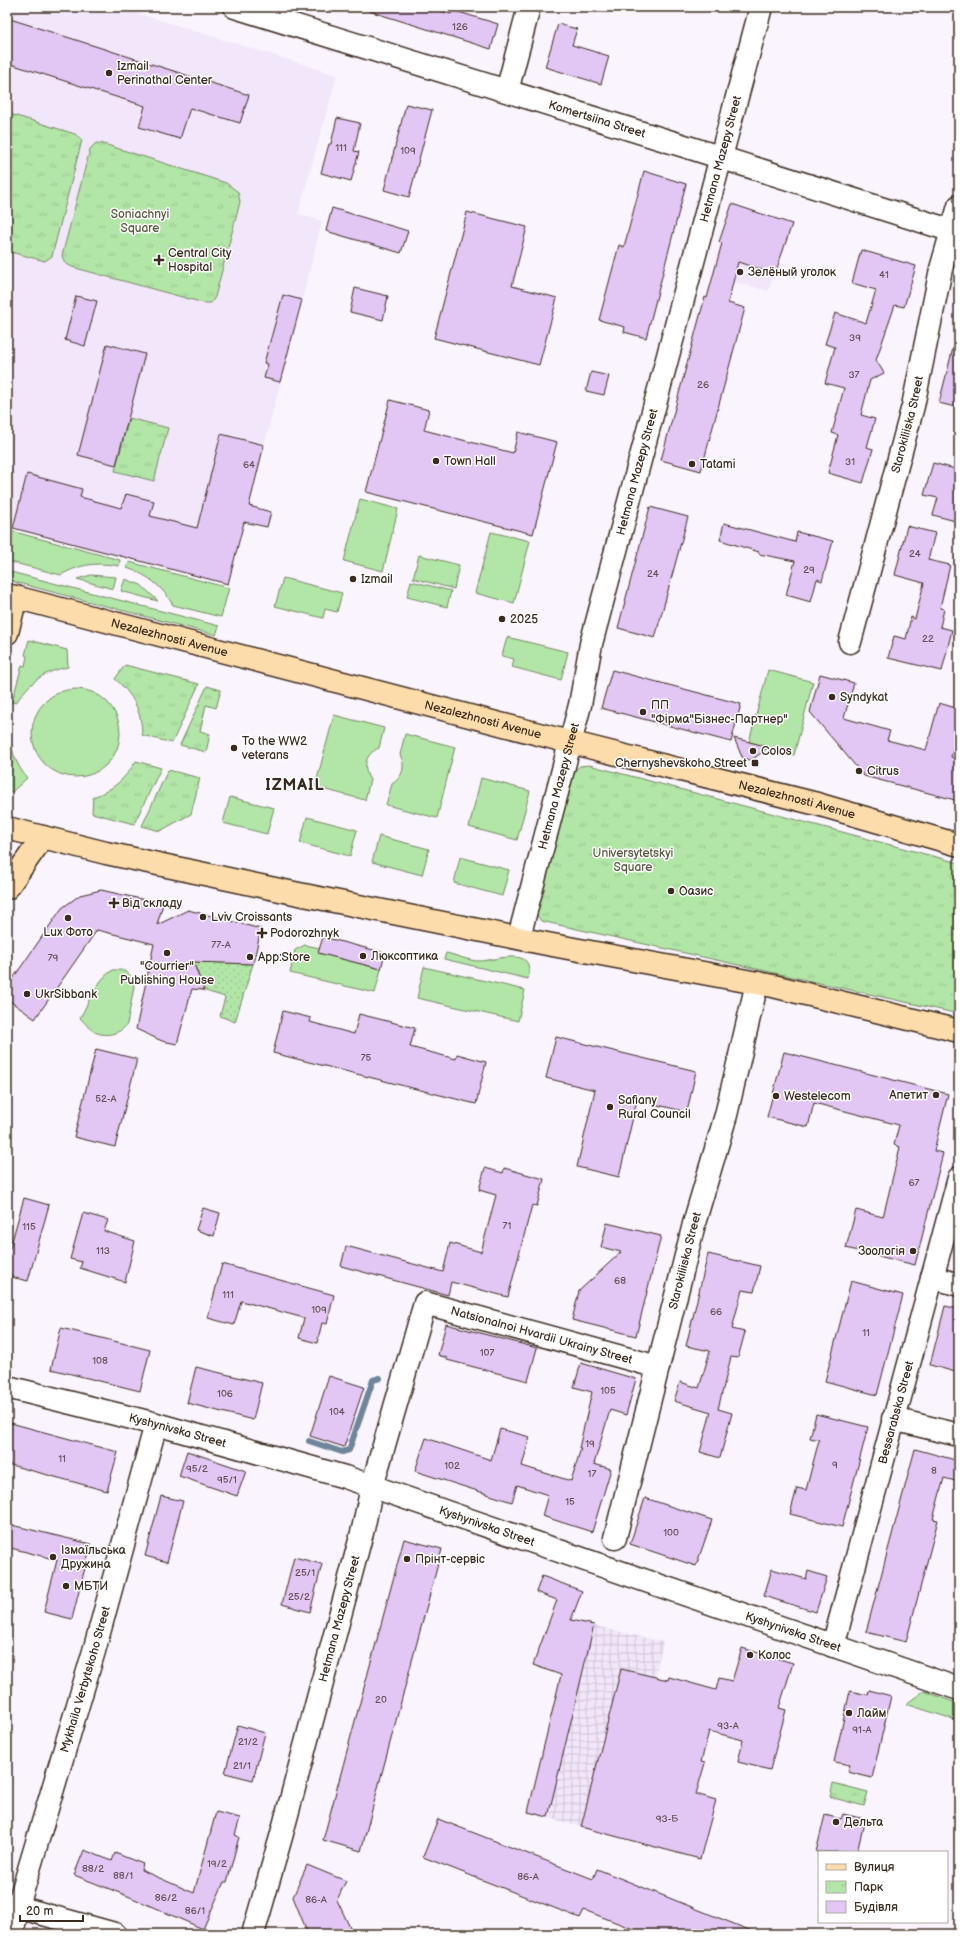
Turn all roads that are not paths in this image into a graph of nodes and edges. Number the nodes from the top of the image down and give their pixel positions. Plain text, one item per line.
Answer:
1 (235, 7) edge
2 (529, 7) edge
3 (761, 7) edge
4 (507, 91) junction
5 (720, 157) junction
6 (959, 206) edge
7 (955, 232) edge
8 (12, 596) edge
9 (7, 633) edge
10 (850, 642) dead end
11 (569, 742) junction
12 (7, 828) edge
13 (43, 837) junction
14 (959, 845) edge
15 (7, 888) edge
16 (519, 937) junction
17 (757, 984) junction
18 (959, 1031) edge
19 (959, 1178) edge
20 (932, 1277) junction
21 (959, 1285) edge
22 (425, 1303) joint
23 (658, 1366) junction
24 (7, 1387) edge
25 (893, 1419) junction
26 (156, 1424) junction
27 (959, 1435) edge
28 (372, 1487) junction
29 (615, 1538) dead end
30 (833, 1646) junction
31 (959, 1689) edge
32 (12, 1905) edge
33 (12, 1934) edge
34 (115, 1934) edge
35 (253, 1934) edge

1 - 4 street, Komertsiina Street
2 - 4 street
3 - 5 street, Hetmana Mazepy Street
4 - 5 street, Komertsiina Street
5 - 7 street, Komertsiina Street
5 - 11 street, Hetmana Mazepy Street
6 - 7 street, Starokiliiska Street
7 - 10 street, Starokiliiska Street
8 - 9 main road
8 - 11 main road, Nezalezhnosti Avenue
11 - 14 main road, Nezalezhnosti Avenue
11 - 16 street, Hetmana Mazepy Street
12 - 13 main road
13 - 15 main road
13 - 16 main road
16 - 17 main road
17 - 18 main road
17 - 23 street, Starokiliiska Street
19 - 20 street, Bessarabska Street
20 - 21 street
20 - 25 street, Bessarabska Street
22 - 23 street, Natsionalnoi Hvardii Ukrainy Street
22 - 28 street, Hetmana Mazepy Street
23 - 29 street, Starokiliiska Street
24 - 26 street, Kyshynivska Street
25 - 27 street
25 - 30 street, Bessarabska Street
26 - 28 street, Kyshynivska Street
26 - 32 street, Mykhaila Verbytskoho Street
28 - 30 street, Kyshynivska Street
28 - 35 street, Hetmana Mazepy Street
30 - 31 street, Kyshynivska Street
32 - 33 street, Mykhaila Verbytskoho Street
32 - 34 street

